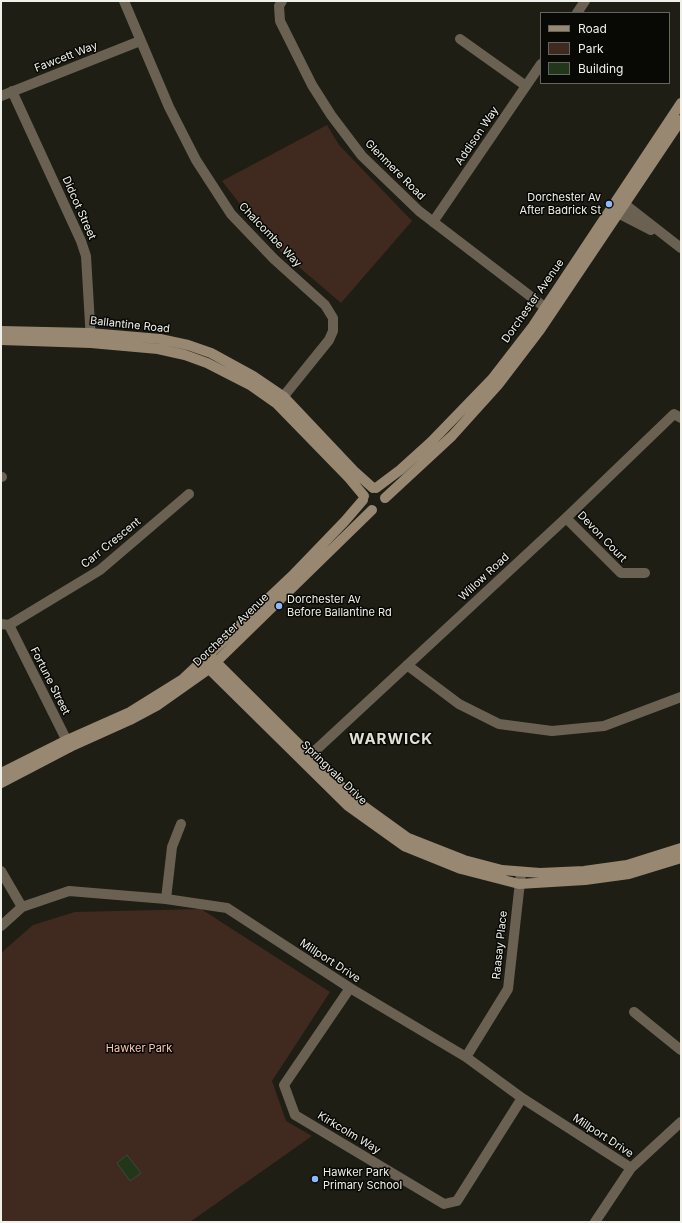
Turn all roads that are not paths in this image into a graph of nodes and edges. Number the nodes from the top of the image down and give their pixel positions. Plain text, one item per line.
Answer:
1 (124, 1) edge
2 (282, 1) edge
3 (585, 1) edge
4 (578, 12) edge
5 (460, 39) dead end
6 (140, 41) junction
7 (540, 65) edge
8 (526, 86) junction
9 (12, 91) junction
10 (1, 96) edge
11 (681, 103) edge
12 (681, 120) edge
13 (621, 201) junction
14 (614, 212) junction
15 (433, 222) junction
16 (665, 237) junction
17 (681, 248) edge
18 (548, 309) junction
19 (1, 332) edge
20 (91, 338) junction
21 (1, 340) edge
22 (280, 401) junction
23 (681, 418) edge
24 (375, 488) junction
25 (190, 494) dead end
26 (363, 498) junction
27 (385, 498) junction
28 (372, 510) junction
29 (566, 518) junction
30 (645, 574) dead end
31 (5, 624) edge
32 (209, 662) junction
33 (407, 665) junction
34 (681, 696) edge
35 (68, 744) junction
36 (306, 759) junction
37 (1, 773) edge
38 (1, 783) edge
39 (181, 824) dead end
40 (681, 848) edge
41 (681, 858) edge
42 (1, 871) edge
43 (521, 873) junction
44 (519, 884) junction
45 (166, 899) junction
46 (22, 907) junction
47 (1, 926) edge
48 (350, 988) junction
49 (634, 1012) dead end
50 (681, 1050) edge
51 (466, 1057) junction
52 (522, 1098) junction
53 (681, 1122) edge
54 (631, 1168) junction
55 (595, 1222) edge

1 - 6 street, Chalcombe Way
2 - 15 street, Glenmere Road
3 - 4 street
5 - 8 street
6 - 9 street, Fawcett Way
6 - 22 street, Chalcombe Way
7 - 8 street, Addison Way
8 - 15 street, Addison Way
9 - 10 street, Fawcett Way
9 - 20 street, Didcot Street
11 - 13 main road, Dorchester Avenue
12 - 13 main road, Dorchester Avenue
13 - 14 main road, Dorchester Avenue
13 - 16 street
14 - 16 street
14 - 18 main road, Dorchester Avenue
15 - 18 street, Glenmere Road
16 - 17 street
18 - 24 main road, Dorchester Avenue
18 - 27 main road, Dorchester Avenue
19 - 20 main road, Ballantine Road
20 - 21 main road, Ballantine Road
20 - 22 main road, Ballantine Road
22 - 24 main road, Ballantine Road
22 - 26 main road, Ballantine Road
23 - 29 street, Willow Road
24 - 26 main road, Dorchester Avenue
24 - 27 main road
25 - 31 street, Carr Crescent
26 - 28 main road
26 - 32 main road, Dorchester Avenue
27 - 28 main road, Dorchester Avenue
28 - 32 main road, Dorchester Avenue
29 - 30 street, Devon Court
29 - 33 street, Willow Road
31 - 35 street, Fortune Street
32 - 35 main road, Dorchester Avenue
32 - 36 main road, Springvale Drive
33 - 34 street
33 - 36 street, Willow Road
35 - 37 main road, Dorchester Avenue
35 - 38 main road, Dorchester Avenue
36 - 43 main road, Springvale Drive
36 - 44 main road, Springvale Drive
39 - 45 street
40 - 43 main road, Springvale Drive
41 - 44 main road, Springvale Drive
42 - 46 street
43 - 44 street, Raasay Place
44 - 51 street, Raasay Place
45 - 46 street, Millport Drive
45 - 48 street, Millport Drive
46 - 47 street
48 - 51 street, Millport Drive
48 - 52 street, Kirkcolm Way
49 - 50 street
51 - 52 street, Millport Drive
52 - 54 street, Millport Drive
53 - 54 street
54 - 55 street

